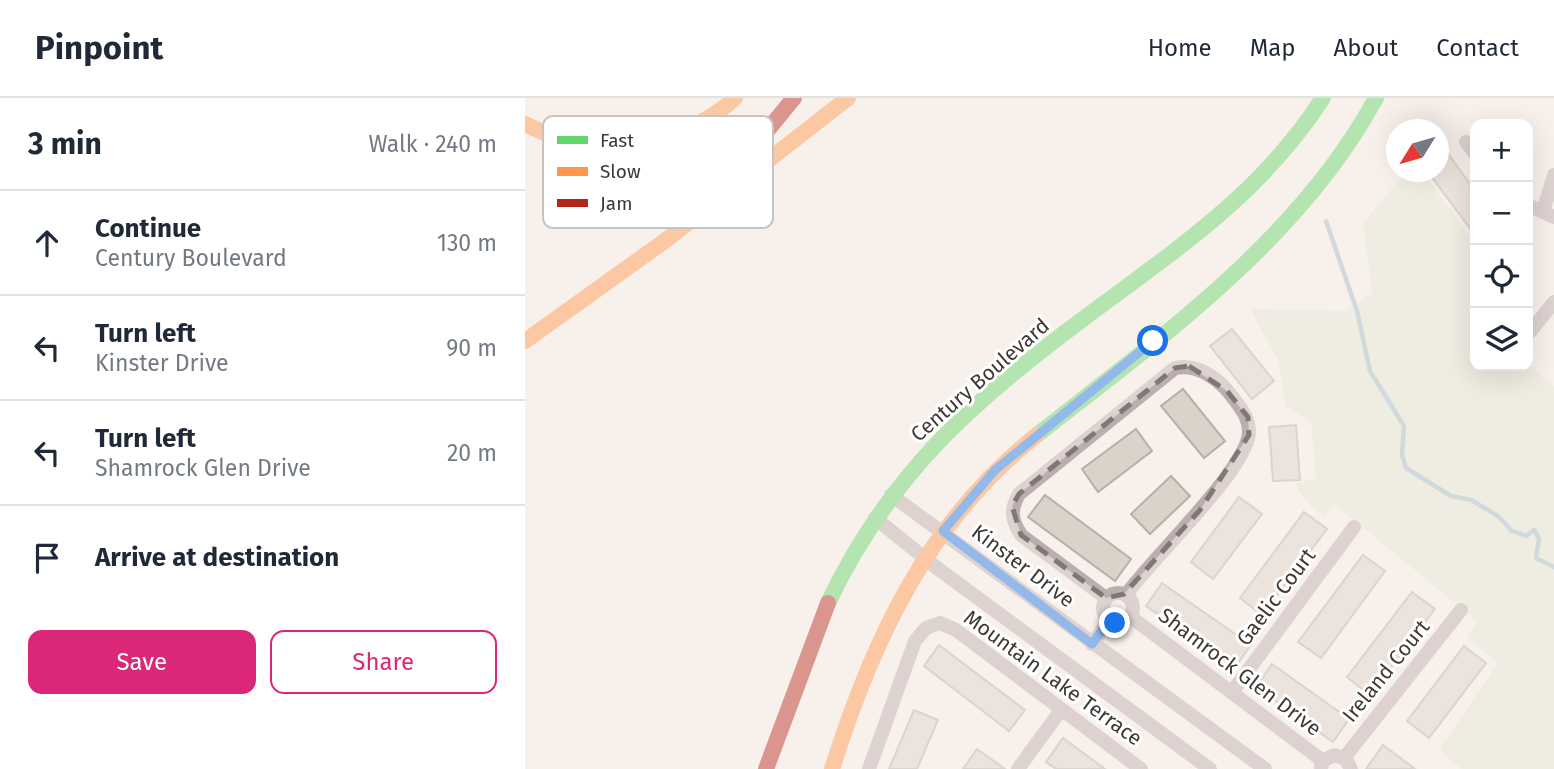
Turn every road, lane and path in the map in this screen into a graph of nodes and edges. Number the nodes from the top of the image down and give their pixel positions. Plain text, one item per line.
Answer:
1 (735, 98) edge
2 (794, 98) edge
3 (848, 98) edge
4 (1323, 98) edge
5 (1376, 98) edge
6 (707, 116) edge
7 (525, 124) edge
8 (773, 124) edge
9 (543, 132) edge
10 (773, 157) edge
11 (1554, 176) edge
12 (1548, 214) edge
13 (666, 228) edge
14 (681, 228) edge
15 (602, 283) junction
16 (1554, 302) edge
17 (1533, 328) edge
18 (525, 341) edge
19 (891, 495) junction
20 (875, 518) junction
21 (1354, 527) dead end
22 (943, 531) junction
23 (925, 558) junction
24 (1126, 595) junction
25 (1107, 598) junction
26 (1461, 610) dead end
27 (1131, 617) junction
28 (1109, 621) junction
29 (1092, 644) junction
30 (1232, 692) junction
31 (1061, 710) junction
32 (1347, 763) edge
33 (1322, 765) edge
34 (766, 769) edge
35 (832, 769) edge
36 (869, 769) edge
37 (1018, 769) edge
38 (1141, 769) edge
39 (1210, 769) edge
40 (1265, 769) edge

1 - 6 main road
2 - 8 main road
3 - 10 main road
4 - 19 main road, Century Boulevard
5 - 22 main road
7 - 9 main road
11 - 12 street
13 - 15 main road
14 - 15 main road
15 - 18 main road
16 - 17 street
19 - 20 main road, Century Boulevard
19 - 22 street, Kinster Drive
20 - 23 street
20 - 34 main road, Century Boulevard
21 - 30 street, Gaelic Court
22 - 23 main road
22 - 29 street, Kinster Drive
23 - 35 main road
23 - 39 street
24 - 25 street
24 - 25 street
24 - 27 street, Shamrock Glen Drive
25 - 28 street
26 - 32 street, Ireland Court
27 - 28 street, Shamrock Glen Drive
27 - 30 street, Shamrock Glen Drive
28 - 29 street
29 - 40 street, Kinster Drive
30 - 33 street, Shamrock Glen Drive
31 - 36 street, Mountain Lake Terrace
31 - 37 street
31 - 38 street, Mountain Lake Terrace
32 - 33 street, Shamrock Glen Drive

